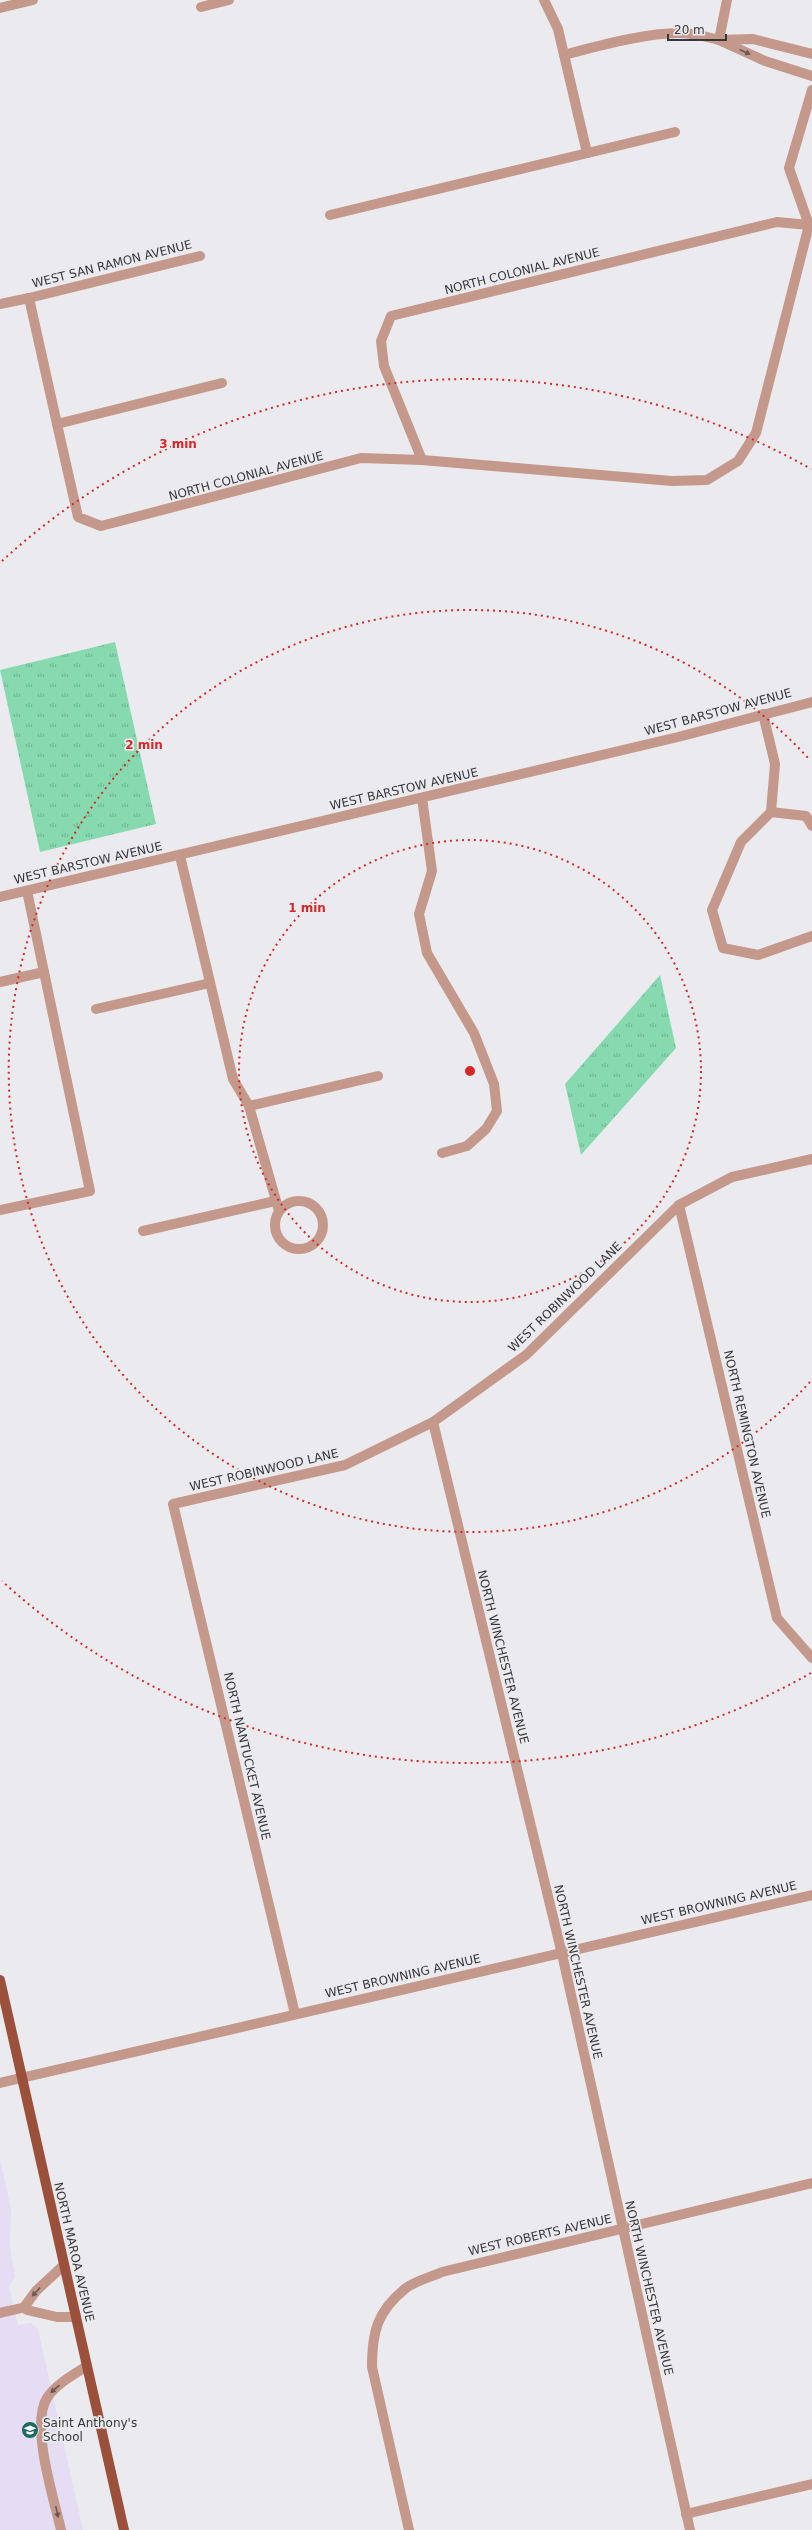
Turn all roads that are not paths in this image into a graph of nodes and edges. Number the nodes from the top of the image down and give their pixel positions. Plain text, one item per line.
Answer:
1 (32, 0) edge
2 (229, 0) edge
3 (544, 0) edge
4 (727, 0) edge
5 (201, 7) dead end
6 (0, 8) edge
7 (719, 40) junction
8 (564, 54) junction
9 (812, 54) edge
10 (812, 76) edge
11 (812, 90) edge
12 (675, 132) dead end
13 (587, 153) junction
14 (330, 215) dead end
15 (809, 225) junction
16 (200, 256) dead end
17 (29, 298) junction
18 (0, 304) edge
19 (222, 383) dead end
20 (57, 424) junction
21 (422, 460) junction
22 (78, 517) joint
23 (812, 702) edge
24 (763, 714) junction
25 (422, 798) junction
26 (771, 812) junction
27 (812, 826) edge
28 (180, 856) junction
29 (28, 891) junction
30 (0, 897) edge
31 (812, 936) edge
32 (44, 972) junction
33 (0, 982) edge
34 (210, 983) junction
35 (96, 1009) dead end
36 (378, 1076) dead end
37 (249, 1106) junction
38 (442, 1153) dead end
39 (812, 1159) edge
40 (679, 1205) junction
41 (277, 1206) junction
42 (0, 1210) edge
43 (143, 1231) dead end
44 (433, 1422) junction
45 (173, 1504) joint
46 (812, 1658) edge
47 (812, 1895) edge
48 (562, 1954) junction
49 (0, 1980) edge
50 (295, 2014) junction
51 (22, 2077) junction
52 (0, 2082) edge
53 (812, 2183) edge
54 (622, 2229) junction
55 (64, 2265) junction
56 (26, 2307) junction
57 (0, 2313) edge
58 (76, 2317) junction
59 (87, 2366) junction
60 (812, 2484) edge
61 (686, 2514) junction
62 (61, 2530) edge
63 (124, 2530) edge
64 (409, 2530) edge
65 (690, 2530) edge

1 - 6 street
2 - 5 street
3 - 8 street
4 - 7 street
7 - 8 street
7 - 9 street
7 -> 10 street
8 - 13 street
11 - 15 street
12 - 13 street
13 - 14 street
15 - 21 street, NORTH COLONIAL AVENUE
15 - 21 street, NORTH COLONIAL AVENUE
16 - 17 street, WEST SAN RAMON AVENUE
17 - 18 street, WEST SAN RAMON AVENUE
17 - 20 street, WEST SAN RAMON AVENUE
19 - 20 street
20 - 22 street, WEST SAN RAMON AVENUE
21 - 22 street, NORTH COLONIAL AVENUE
23 - 24 street, WEST BARSTOW AVENUE
24 - 25 street, WEST BARSTOW AVENUE
24 - 26 street
25 - 28 street, WEST BARSTOW AVENUE
25 - 38 street
26 - 27 street
26 - 31 street
28 - 29 street, WEST BARSTOW AVENUE
28 - 34 street
29 - 30 street, WEST BARSTOW AVENUE
29 - 32 street
32 - 33 street
32 - 42 street
34 - 35 street
34 - 37 street
36 - 37 street
37 - 41 street
39 - 40 street, WEST ROBINWOOD LANE
40 - 44 street, WEST ROBINWOOD LANE
40 - 46 street, NORTH REMINGTON AVENUE
41 - 41 street
41 - 43 street
44 - 45 street, WEST ROBINWOOD LANE
44 - 48 street, NORTH WINCHESTER AVENUE
45 - 50 street, NORTH NANTUCKET AVENUE
47 - 48 street, WEST BROWNING AVENUE
48 - 50 street, WEST BROWNING AVENUE
48 - 54 street, NORTH WINCHESTER AVENUE
49 - 51 main road, NORTH MAROA AVENUE
50 - 51 street, WEST BROWNING AVENUE
51 - 52 street, WEST BROWNING AVENUE
51 - 55 main road, NORTH MAROA AVENUE
53 - 54 street, WEST ROBERTS AVENUE
54 - 61 street, NORTH WINCHESTER AVENUE
54 - 64 street, WEST ROBERTS AVENUE
55 -> 56 street
55 - 58 main road, NORTH MAROA AVENUE
56 - 57 street
56 - 58 street
58 - 59 main road, NORTH MAROA AVENUE
59 -> 62 street
59 - 63 main road, NORTH MAROA AVENUE
60 - 61 street
61 - 65 street, NORTH WINCHESTER AVENUE

